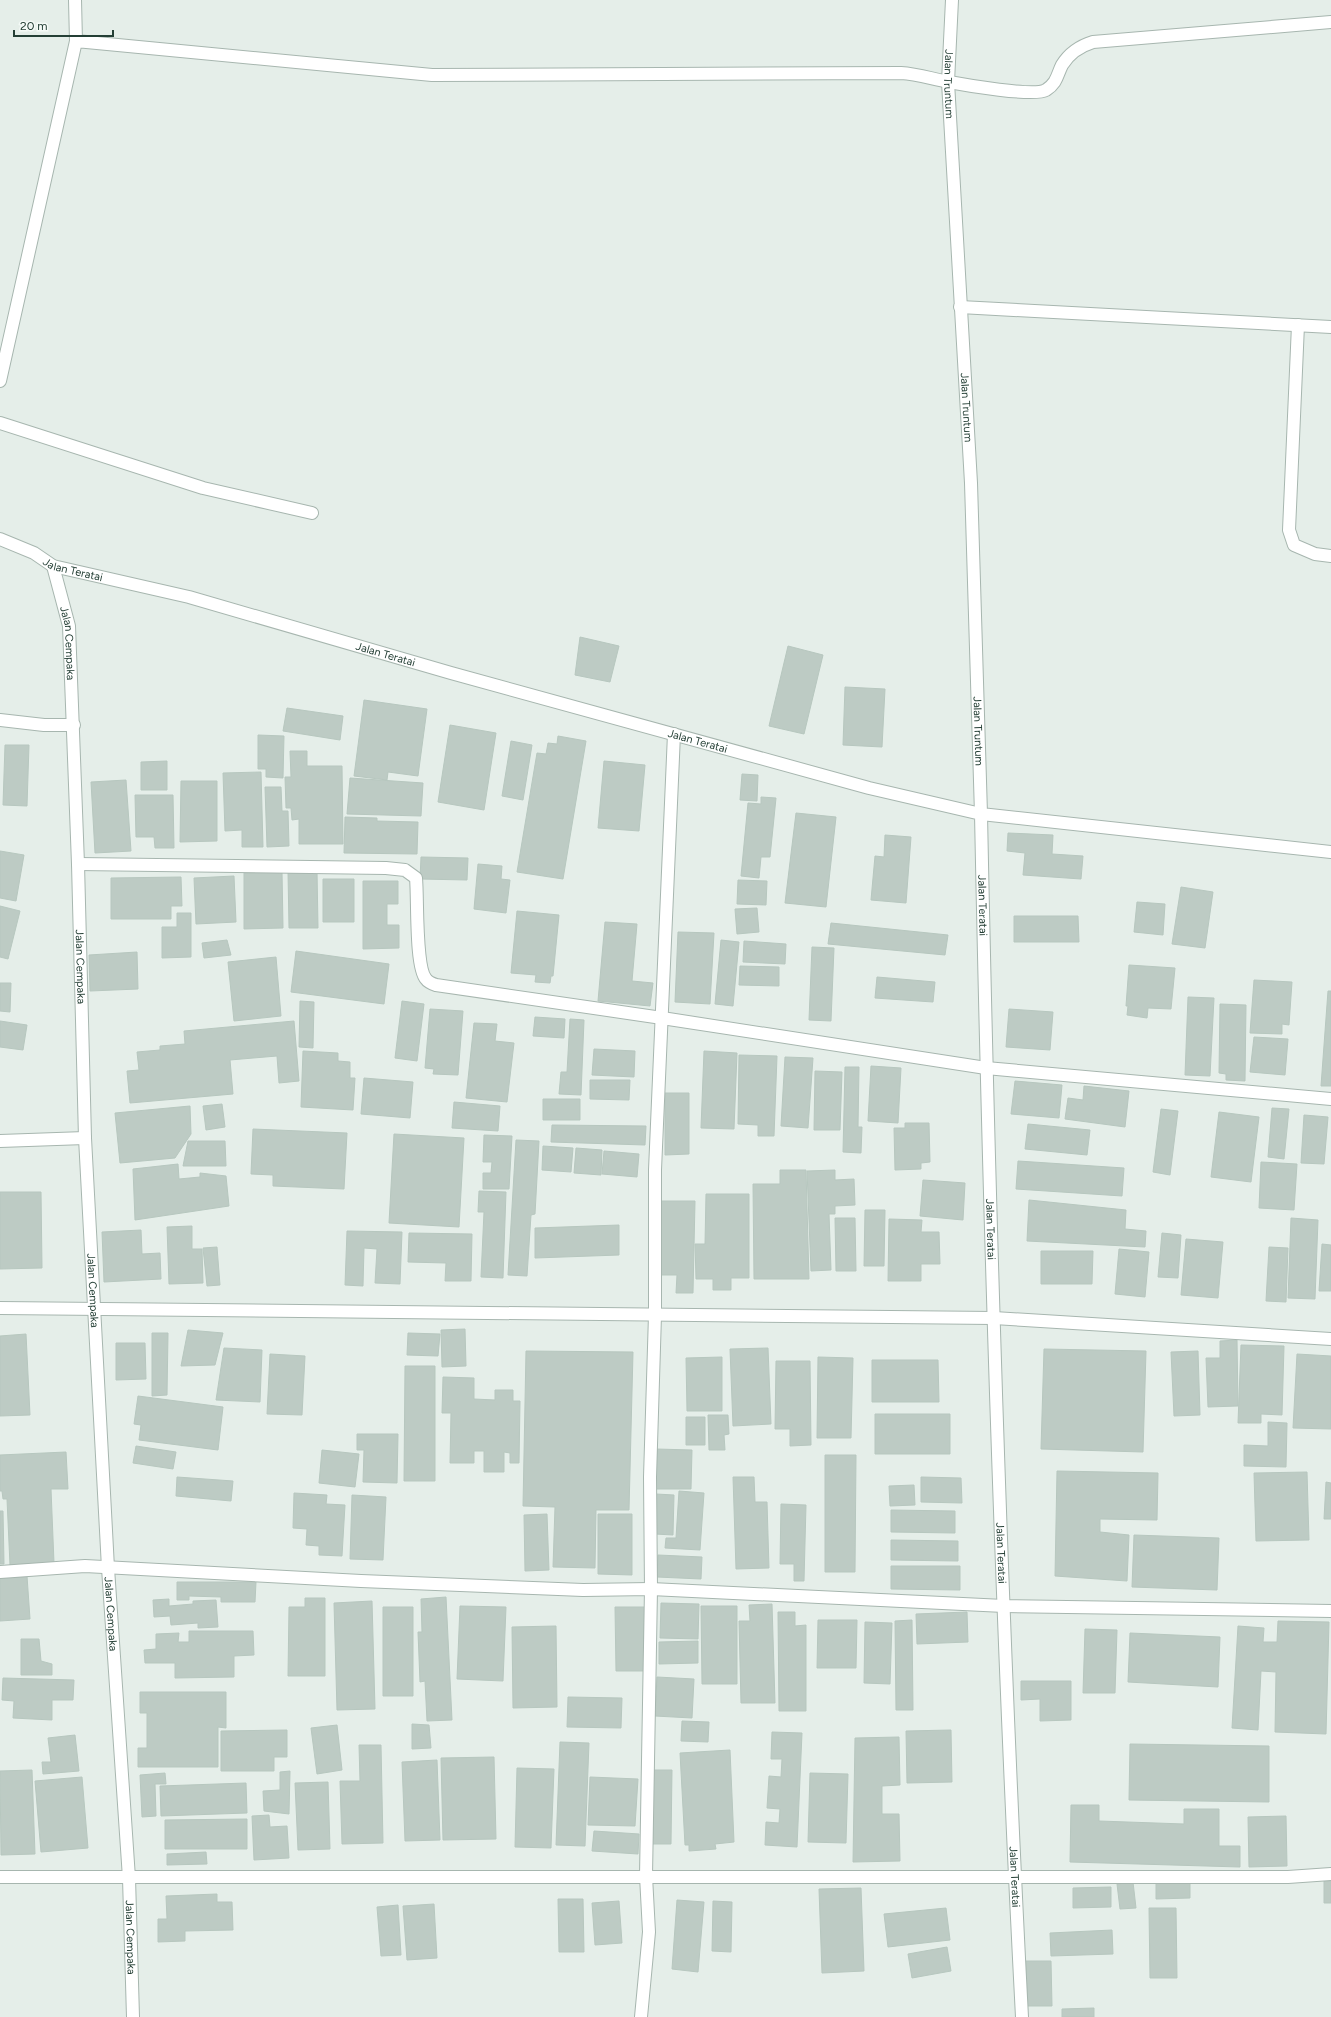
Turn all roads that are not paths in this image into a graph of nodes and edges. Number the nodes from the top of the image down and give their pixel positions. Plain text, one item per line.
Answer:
1 (75, 0) edge
2 (952, 0) edge
3 (1331, 22) edge
4 (76, 41) junction
5 (948, 82) junction
6 (960, 307) junction
7 (1298, 324) junction
8 (1331, 327) edge
9 (0, 381) edge
10 (0, 423) edge
11 (312, 513) dead end
12 (0, 539) edge
13 (1331, 556) edge
14 (53, 566) junction
15 (0, 720) edge
16 (74, 725) junction
17 (674, 734) junction
18 (980, 814) junction
19 (1331, 852) edge
20 (78, 864) junction
21 (662, 1018) junction
22 (986, 1068) junction
23 (1331, 1099) edge
24 (85, 1138) junction
25 (0, 1141) edge
26 (0, 1308) edge
27 (93, 1310) junction
28 (655, 1315) junction
29 (994, 1318) junction
30 (1331, 1339) edge
31 (108, 1568) junction
32 (0, 1572) edge
33 (651, 1589) junction
34 (1004, 1606) junction
35 (1331, 1611) edge
36 (1331, 1874) edge
37 (646, 1876) junction
38 (0, 1877) edge
39 (1015, 1877) junction
40 (129, 1878) junction
41 (133, 2017) edge
42 (641, 2017) edge
43 (1022, 2017) edge

1 - 4 street
2 - 5 street, Jalan Truntum
3 - 5 street
4 - 5 street
4 - 9 street
5 - 6 street, Jalan Truntum
6 - 7 street
6 - 18 street, Jalan Truntum
7 - 8 street
7 - 13 street
10 - 11 street
12 - 14 street, Jalan Teratai
14 - 16 street, Jalan Cempaka
14 - 17 street, Jalan Teratai
15 - 16 street
16 - 20 street, Jalan Cempaka
17 - 18 street, Jalan Teratai
17 - 21 street
18 - 19 street
18 - 22 street, Jalan Teratai
20 - 21 street
20 - 24 street, Jalan Cempaka
21 - 22 street
21 - 28 street
22 - 23 street
22 - 29 street, Jalan Teratai
24 - 25 street
24 - 27 street, Jalan Cempaka
26 - 27 street
27 - 28 street
27 - 31 street, Jalan Cempaka
28 - 29 street
28 - 33 street
29 - 30 street
29 - 34 street, Jalan Teratai
31 - 32 street
31 - 33 street
31 - 40 street, Jalan Cempaka
33 - 34 street
33 - 37 street
34 - 35 street
34 - 39 street, Jalan Teratai
36 - 39 street
37 - 39 street
37 - 40 street
37 - 42 street
38 - 40 street
39 - 43 street, Jalan Teratai
40 - 41 street, Jalan Cempaka

